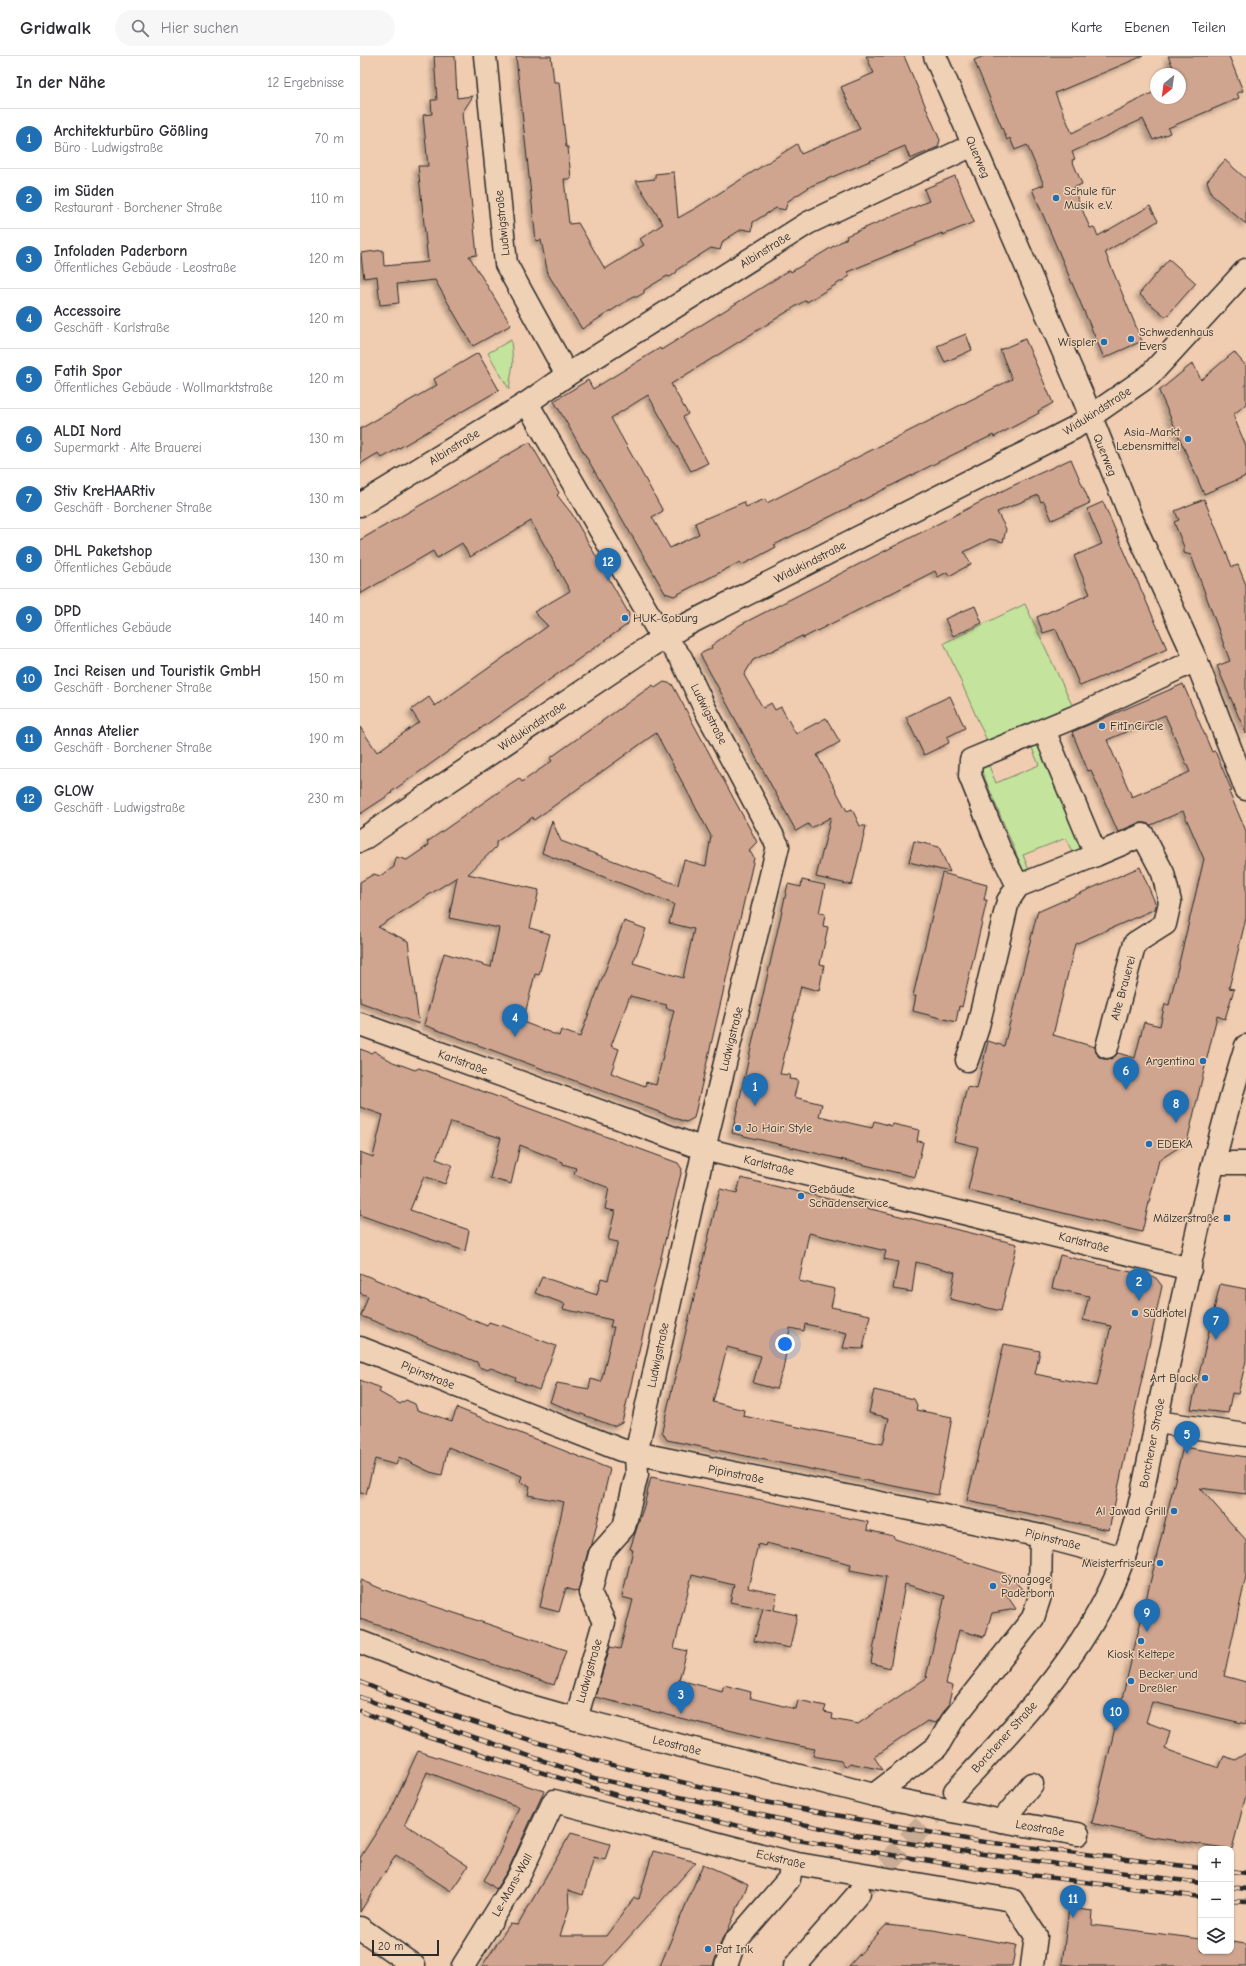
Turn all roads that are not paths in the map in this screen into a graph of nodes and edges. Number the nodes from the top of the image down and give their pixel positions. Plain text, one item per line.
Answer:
1 (485, 56) edge
2 (935, 56) edge
3 (973, 145) junction
4 (1246, 270) edge
5 (567, 375) junction
6 (527, 403) junction
7 (1090, 418) junction
8 (360, 505) edge
9 (665, 638) junction
10 (1196, 660) junction
11 (1044, 730) junction
12 (1246, 789) edge
13 (360, 841) edge
14 (1096, 855) junction
15 (1018, 886) junction
16 (360, 1024) edge
17 (1246, 1046) edge
18 (1107, 1047) dead end
19 (967, 1060) dead end
20 (704, 1149) junction
21 (1214, 1163) junction
22 (1246, 1163) edge
23 (1190, 1269) junction
24 (360, 1348) edge
25 (1157, 1422) junction
26 (1246, 1435) edge
27 (636, 1454) junction
28 (1041, 1536) junction
29 (1124, 1558) junction
30 (360, 1642) edge
31 (576, 1719) junction
32 (1032, 1784) dead end
33 (955, 1791) tunnel mouth
34 (874, 1795) junction
35 (554, 1801) joint
36 (1002, 1821) junction
37 (1078, 1834) dead end
38 (792, 1863) junction
39 (859, 1893) tunnel mouth
40 (360, 1928) edge
41 (414, 1966) edge
42 (463, 1966) edge
43 (726, 1966) edge
44 (795, 1966) edge
45 (1032, 1966) edge

1 - 5 street, Ludwigstraße
2 - 3 street, Querweg
3 - 5 street, Albinstraße
3 - 7 street, Querweg
4 - 7 street, Widukindstraße
5 - 6 street, Albinstraße
6 - 8 street, Albinstraße
6 - 9 street, Ludwigstraße
7 - 9 street, Widukindstraße
7 - 10 street, Querweg
9 - 13 street, Widukindstraße
9 - 20 street, Ludwigstraße
10 - 11 street
10 - 12 street, Querweg
11 - 14 street
11 - 15 street
14 - 15 street, Alte Brauerei
14 - 18 street, Alte Brauerei
15 - 19 street
16 - 20 street, Karlstraße
17 - 21 street, Borchener Straße
20 - 23 street, Karlstraße
20 - 27 street, Ludwigstraße
21 - 22 street
21 - 23 street, Borchener Straße
23 - 25 street, Borchener Straße
24 - 27 street, Pipinstraße
25 - 26 street
25 - 29 street, Borchener Straße
27 - 28 street, Pipinstraße
27 - 31 street, Ludwigstraße
28 - 29 street, Pipinstraße
28 - 34 street
29 - 33 street, Borchener Straße
30 - 31 street, Leostraße
31 - 34 street, Leostraße
32 - 36 street, Leostraße
34 - 36 street, Leostraße
35 - 38 street, Eckstraße
35 - 42 street, Le-Mans-Wall
36 - 37 street, Leostraße
38 - 43 street
38 - 45 street, Eckstraße
39 - 44 street
40 - 41 street

